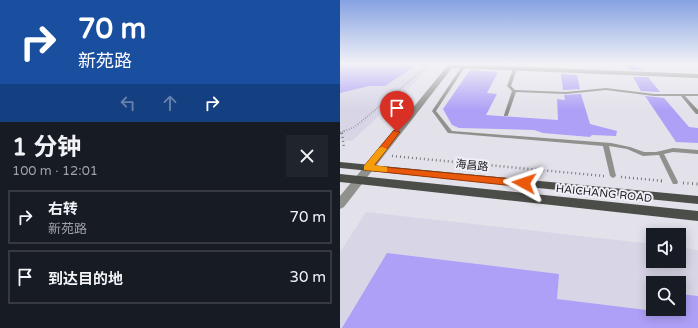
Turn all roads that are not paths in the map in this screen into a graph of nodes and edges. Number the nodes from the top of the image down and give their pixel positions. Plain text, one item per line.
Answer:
1 (439, 79) edge
2 (456, 79) edge
3 (511, 79) edge
4 (514, 91) junction
5 (682, 95) junction
6 (698, 95) edge
7 (698, 112) edge
8 (506, 115) dead end
9 (606, 145) junction
10 (698, 152) edge
11 (661, 153) junction
12 (340, 165) edge
13 (367, 168) junction
14 (613, 176) road end
15 (340, 178) edge
16 (358, 180) junction
17 (675, 182) road end
18 (698, 200) edge
19 (340, 204) edge
20 (698, 216) edge

1 - 13 street
2 - 9 lane
3 - 4 lane
4 - 5 lane
4 - 8 lane
5 - 6 lane
5 - 7 lane
9 - 11 lane
9 - 14 lane
10 - 11 lane
11 - 17 lane
12 - 13 main road, 海昌路
13 - 16 street
13 - 18 main road, 海昌路
15 - 16 main road, HAICHANG ROAD
16 - 19 street
16 - 20 main road, HAICHANG ROAD

